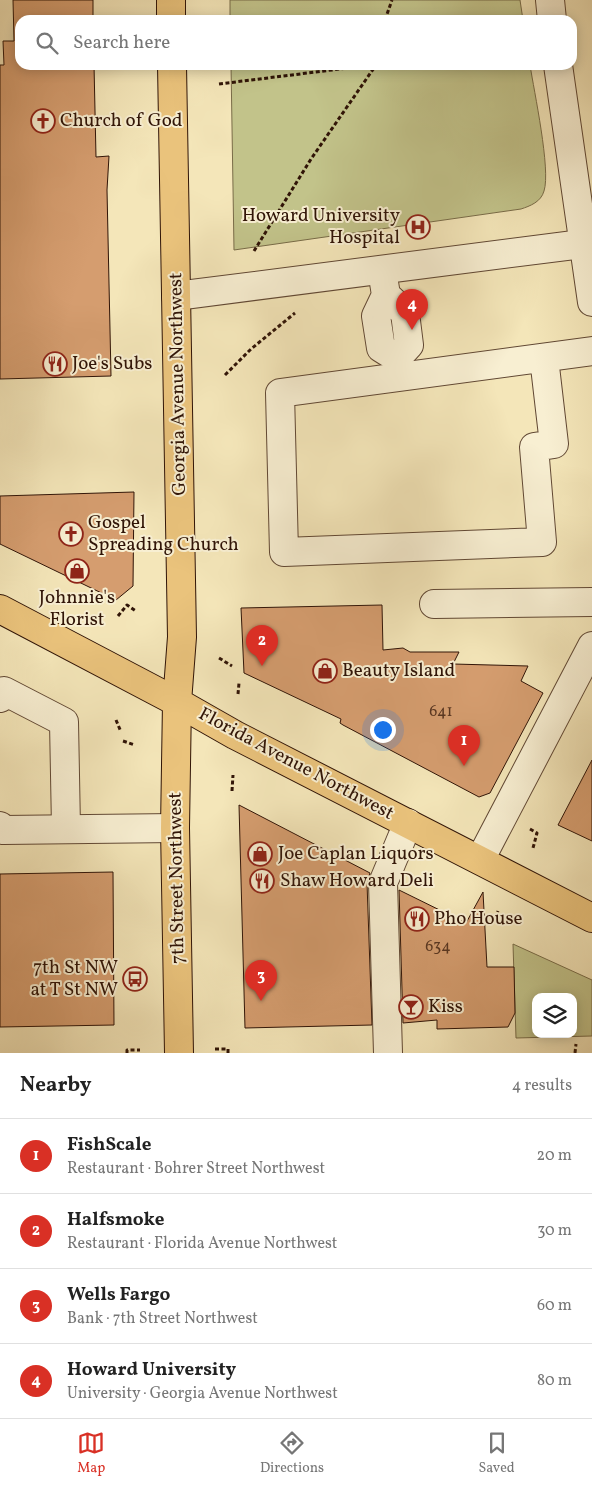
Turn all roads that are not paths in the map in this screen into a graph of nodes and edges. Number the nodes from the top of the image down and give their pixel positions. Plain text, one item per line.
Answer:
1 (171, 0) edge
2 (550, 0) edge
3 (171, 15) edge
4 (552, 15) edge
5 (172, 70) edge
6 (559, 70) edge
7 (582, 244) junction
8 (384, 282) junction
9 (176, 296) junction
10 (592, 302) edge
11 (592, 351) edge
12 (544, 358) junction
13 (398, 368) junction
14 (592, 602) edge
15 (434, 604) dead end
16 (0, 609) edge
17 (592, 646) edge
18 (0, 698) edge
19 (177, 702) junction
20 (408, 823) junction
21 (0, 826) edge
22 (66, 828) junction
23 (175, 828) junction
24 (480, 860) junction
25 (592, 918) edge
26 (179, 1053) edge
27 (388, 1053) edge

1 - 3 main road
2 - 4 street
5 - 9 main road, Georgia Avenue Northwest
6 - 7 street
7 - 8 street
7 - 10 street
8 - 9 street
8 - 13 street
9 - 19 main road, Georgia Avenue Northwest
11 - 12 street
12 - 13 street
12 - 13 street
14 - 15 street
16 - 19 main road, Florida Avenue Northwest
17 - 24 street
18 - 22 street
19 - 20 main road, Florida Avenue Northwest
19 - 23 main road, 7th Street Northwest
20 - 24 main road, Florida Avenue Northwest
20 - 27 street
21 - 22 street
22 - 23 street
23 - 26 main road, 7th Street Northwest
24 - 25 main road, Florida Avenue Northwest

